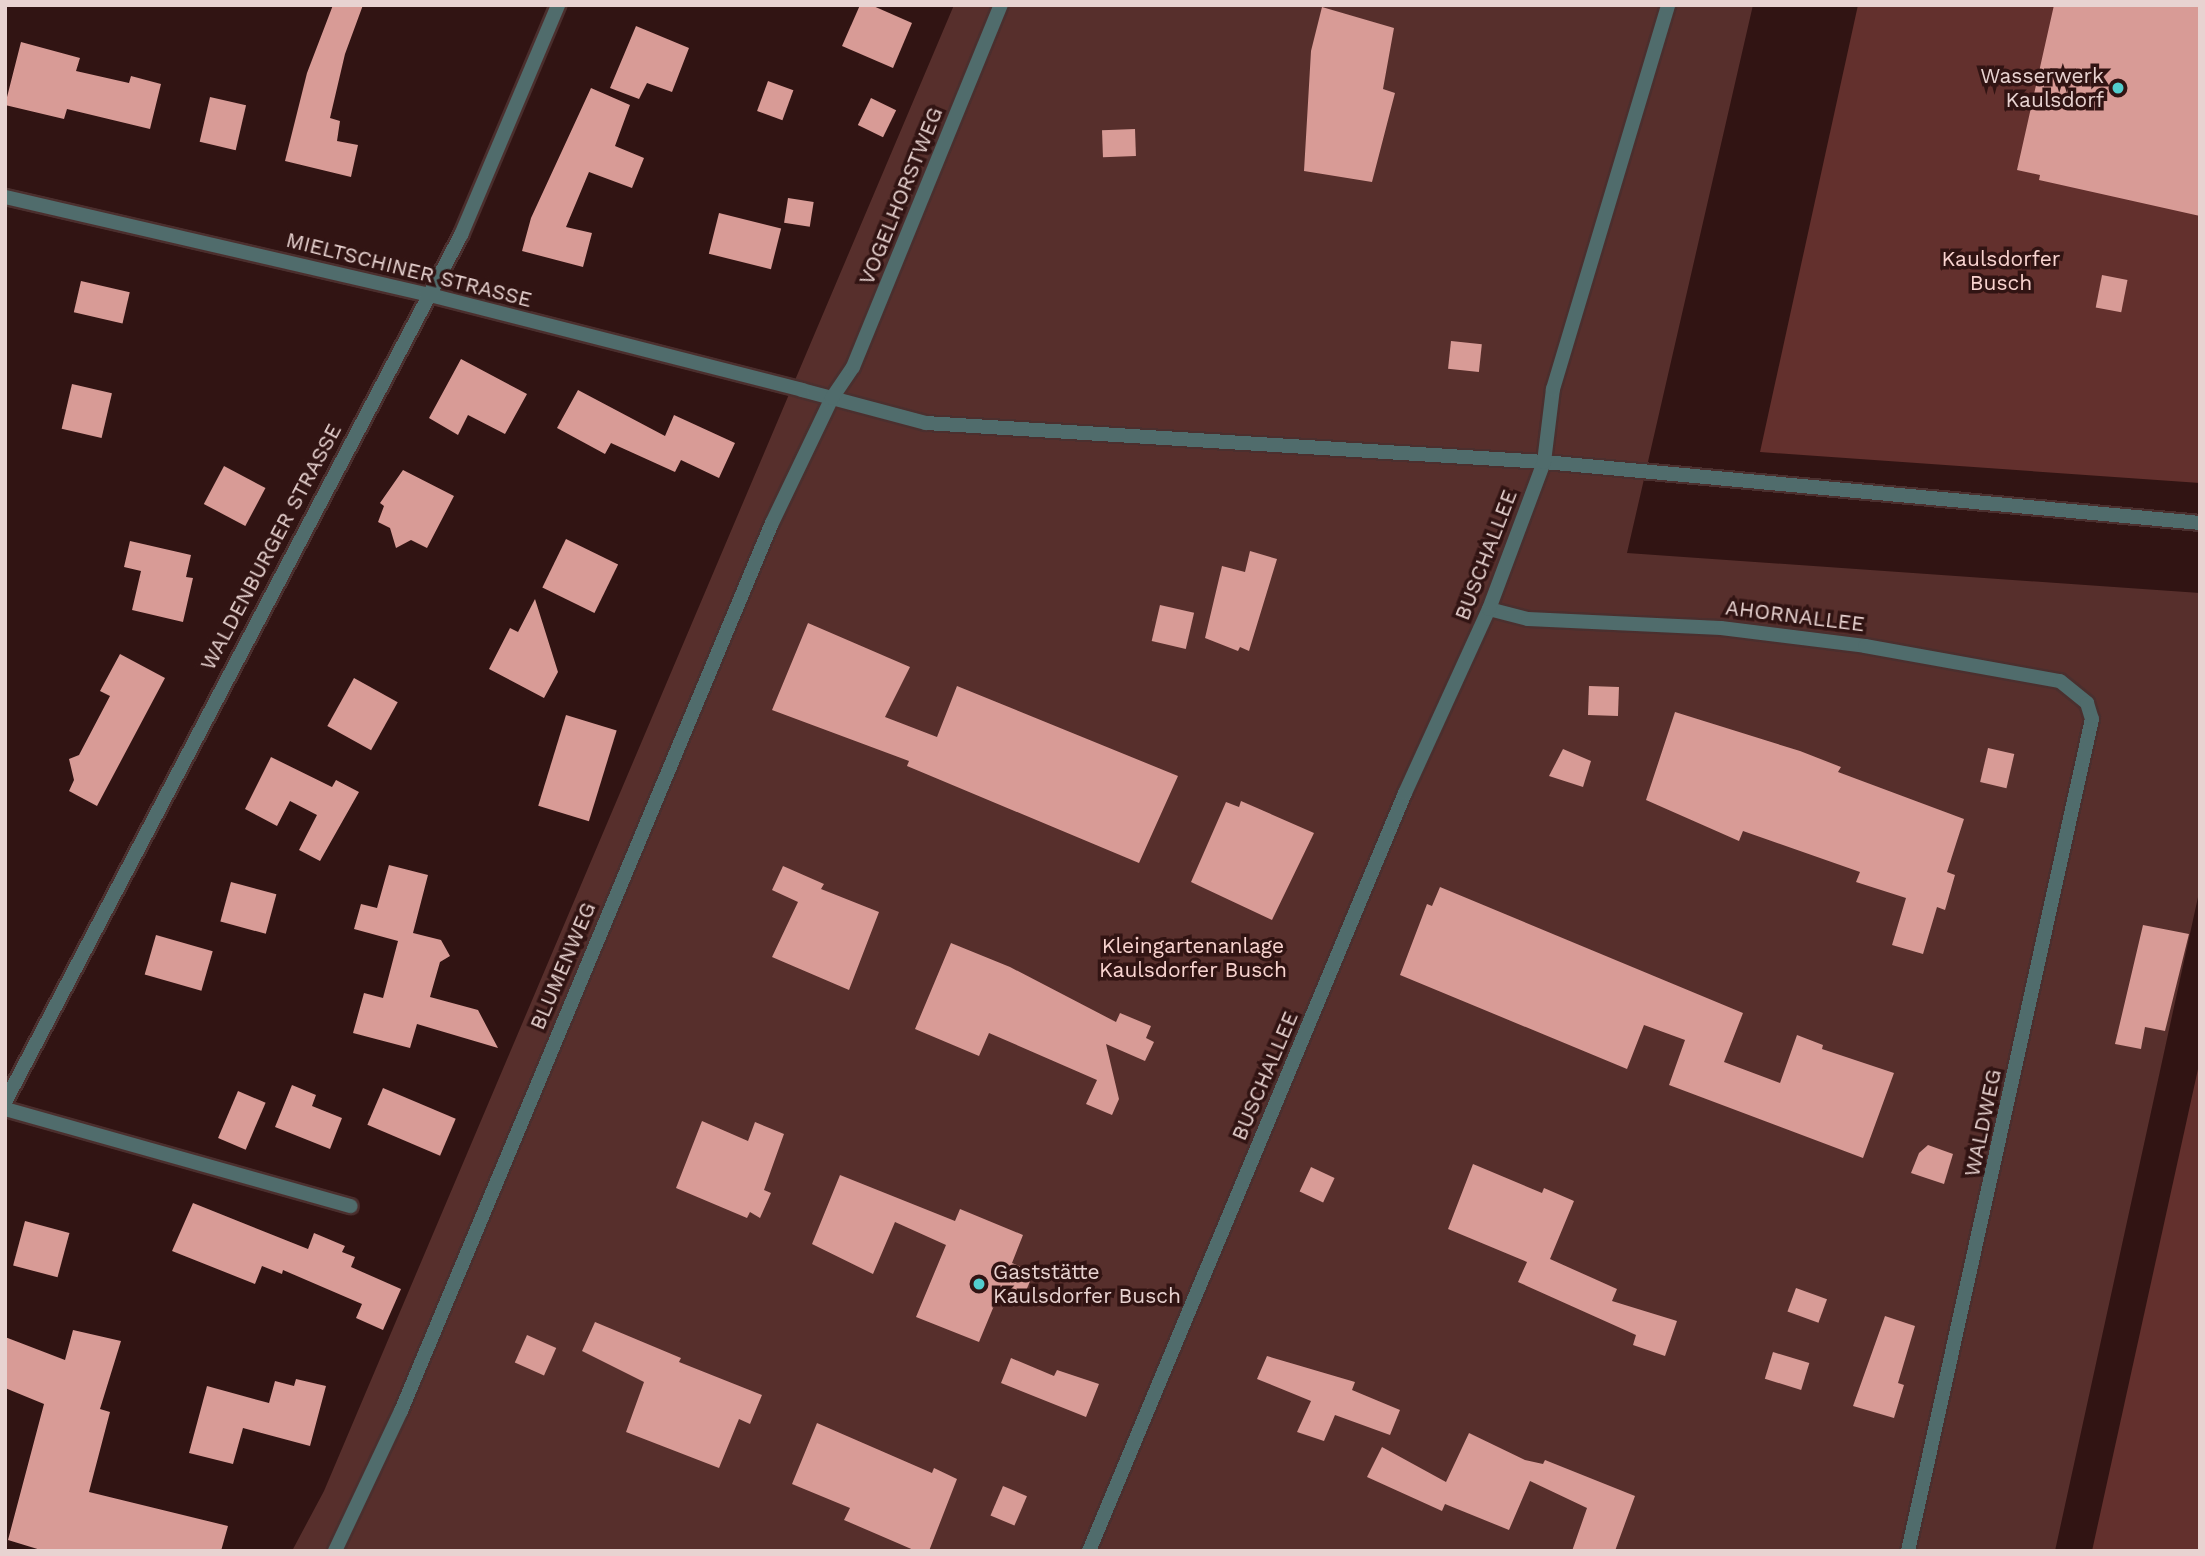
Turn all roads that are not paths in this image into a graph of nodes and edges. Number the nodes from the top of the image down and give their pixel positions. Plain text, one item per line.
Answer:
1 (558, 5) edge
2 (1001, 5) edge
3 (1668, 5) edge
4 (5, 197) edge
5 (426, 294) junction
6 (832, 398) junction
7 (1544, 463) junction
8 (2200, 523) edge
9 (1489, 609) junction
10 (2087, 703) joint
11 (5, 1102) edge
12 (5, 1108) edge
13 (351, 1206) dead end
14 (335, 1551) edge
15 (1089, 1551) edge
16 (1908, 1551) edge

1 - 5 street, WALDENBURGER STRASSE
2 - 6 street, VOGELHORSTWEG
3 - 7 street, BUSCHALLEE
4 - 5 street, MIELTSCHINER STRASSE
5 - 6 street, MIELTSCHINER STRASSE
5 - 11 street, WALDENBURGER STRASSE
6 - 7 street, MIELTSCHINER STRASSE
6 - 14 street, BLUMENWEG
7 - 8 street, MIELTSCHINER STRASSE
7 - 9 street, BUSCHALLEE
9 - 10 street, AHORNALLEE
9 - 15 street, BUSCHALLEE
10 - 16 street, WALDWEG
12 - 13 street

